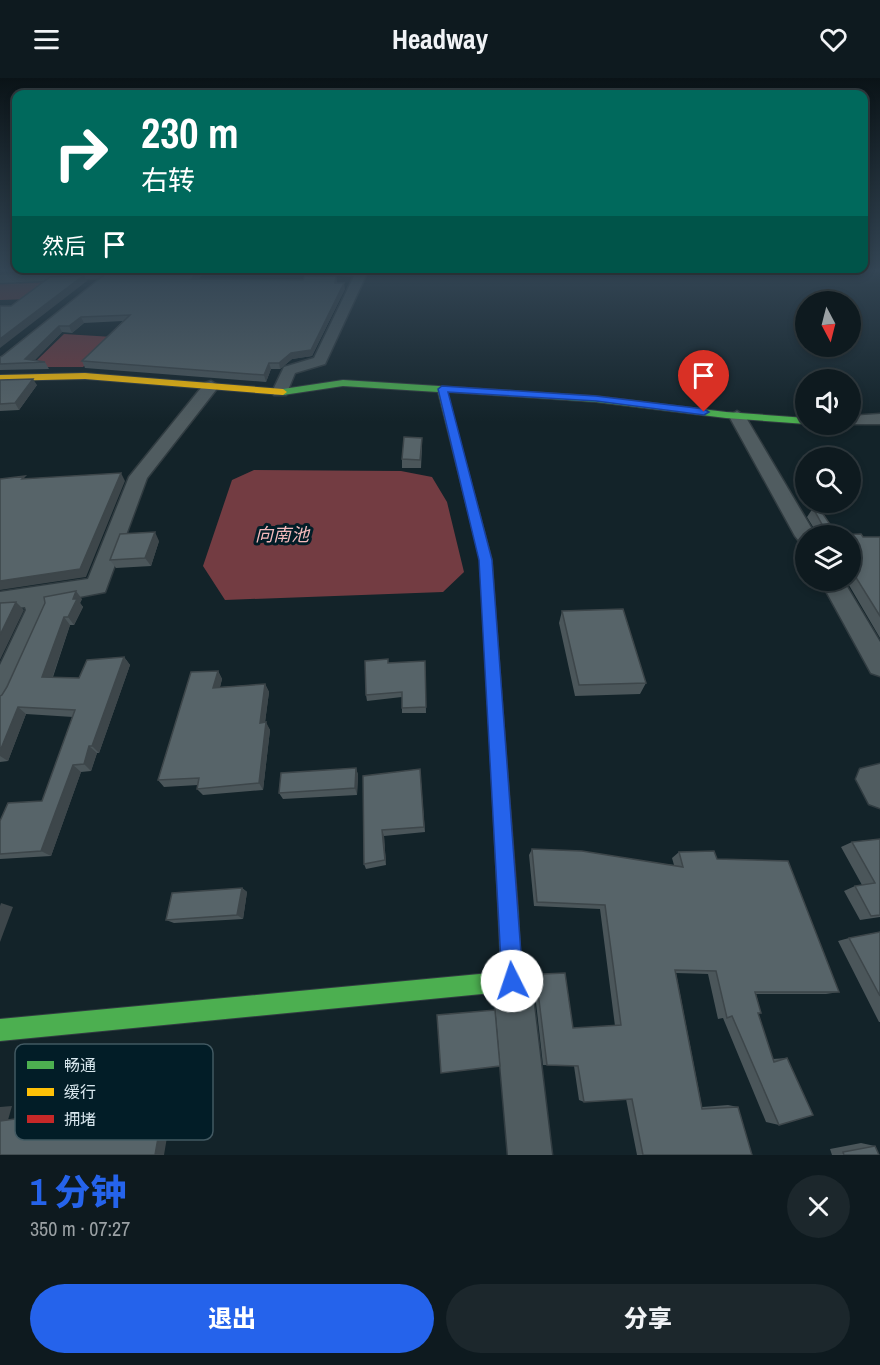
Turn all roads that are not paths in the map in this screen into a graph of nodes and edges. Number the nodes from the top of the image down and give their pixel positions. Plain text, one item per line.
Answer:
1 (339, 321) edge
2 (0, 378) edge
3 (210, 386) junction
4 (442, 389) junction
5 (280, 392) junction
6 (737, 416) junction
7 (880, 419) edge
8 (795, 420) edge
9 (861, 420) edge
10 (800, 525) edge
11 (837, 591) edge
12 (35, 597) junction
13 (0, 601) edge
14 (880, 665) edge
15 (0, 693) edge
16 (880, 778) edge
17 (880, 793) edge
18 (512, 981) junction
19 (0, 1030) edge
20 (530, 1155) edge

1 - 5 street
2 - 3 street
3 - 5 street
3 - 12 street
4 - 5 street
4 - 6 street
4 - 18 street
6 - 8 street
6 - 10 street
7 - 9 street
11 - 14 street
12 - 13 street
12 - 15 street
16 - 17 street
18 - 19 street
18 - 20 street

